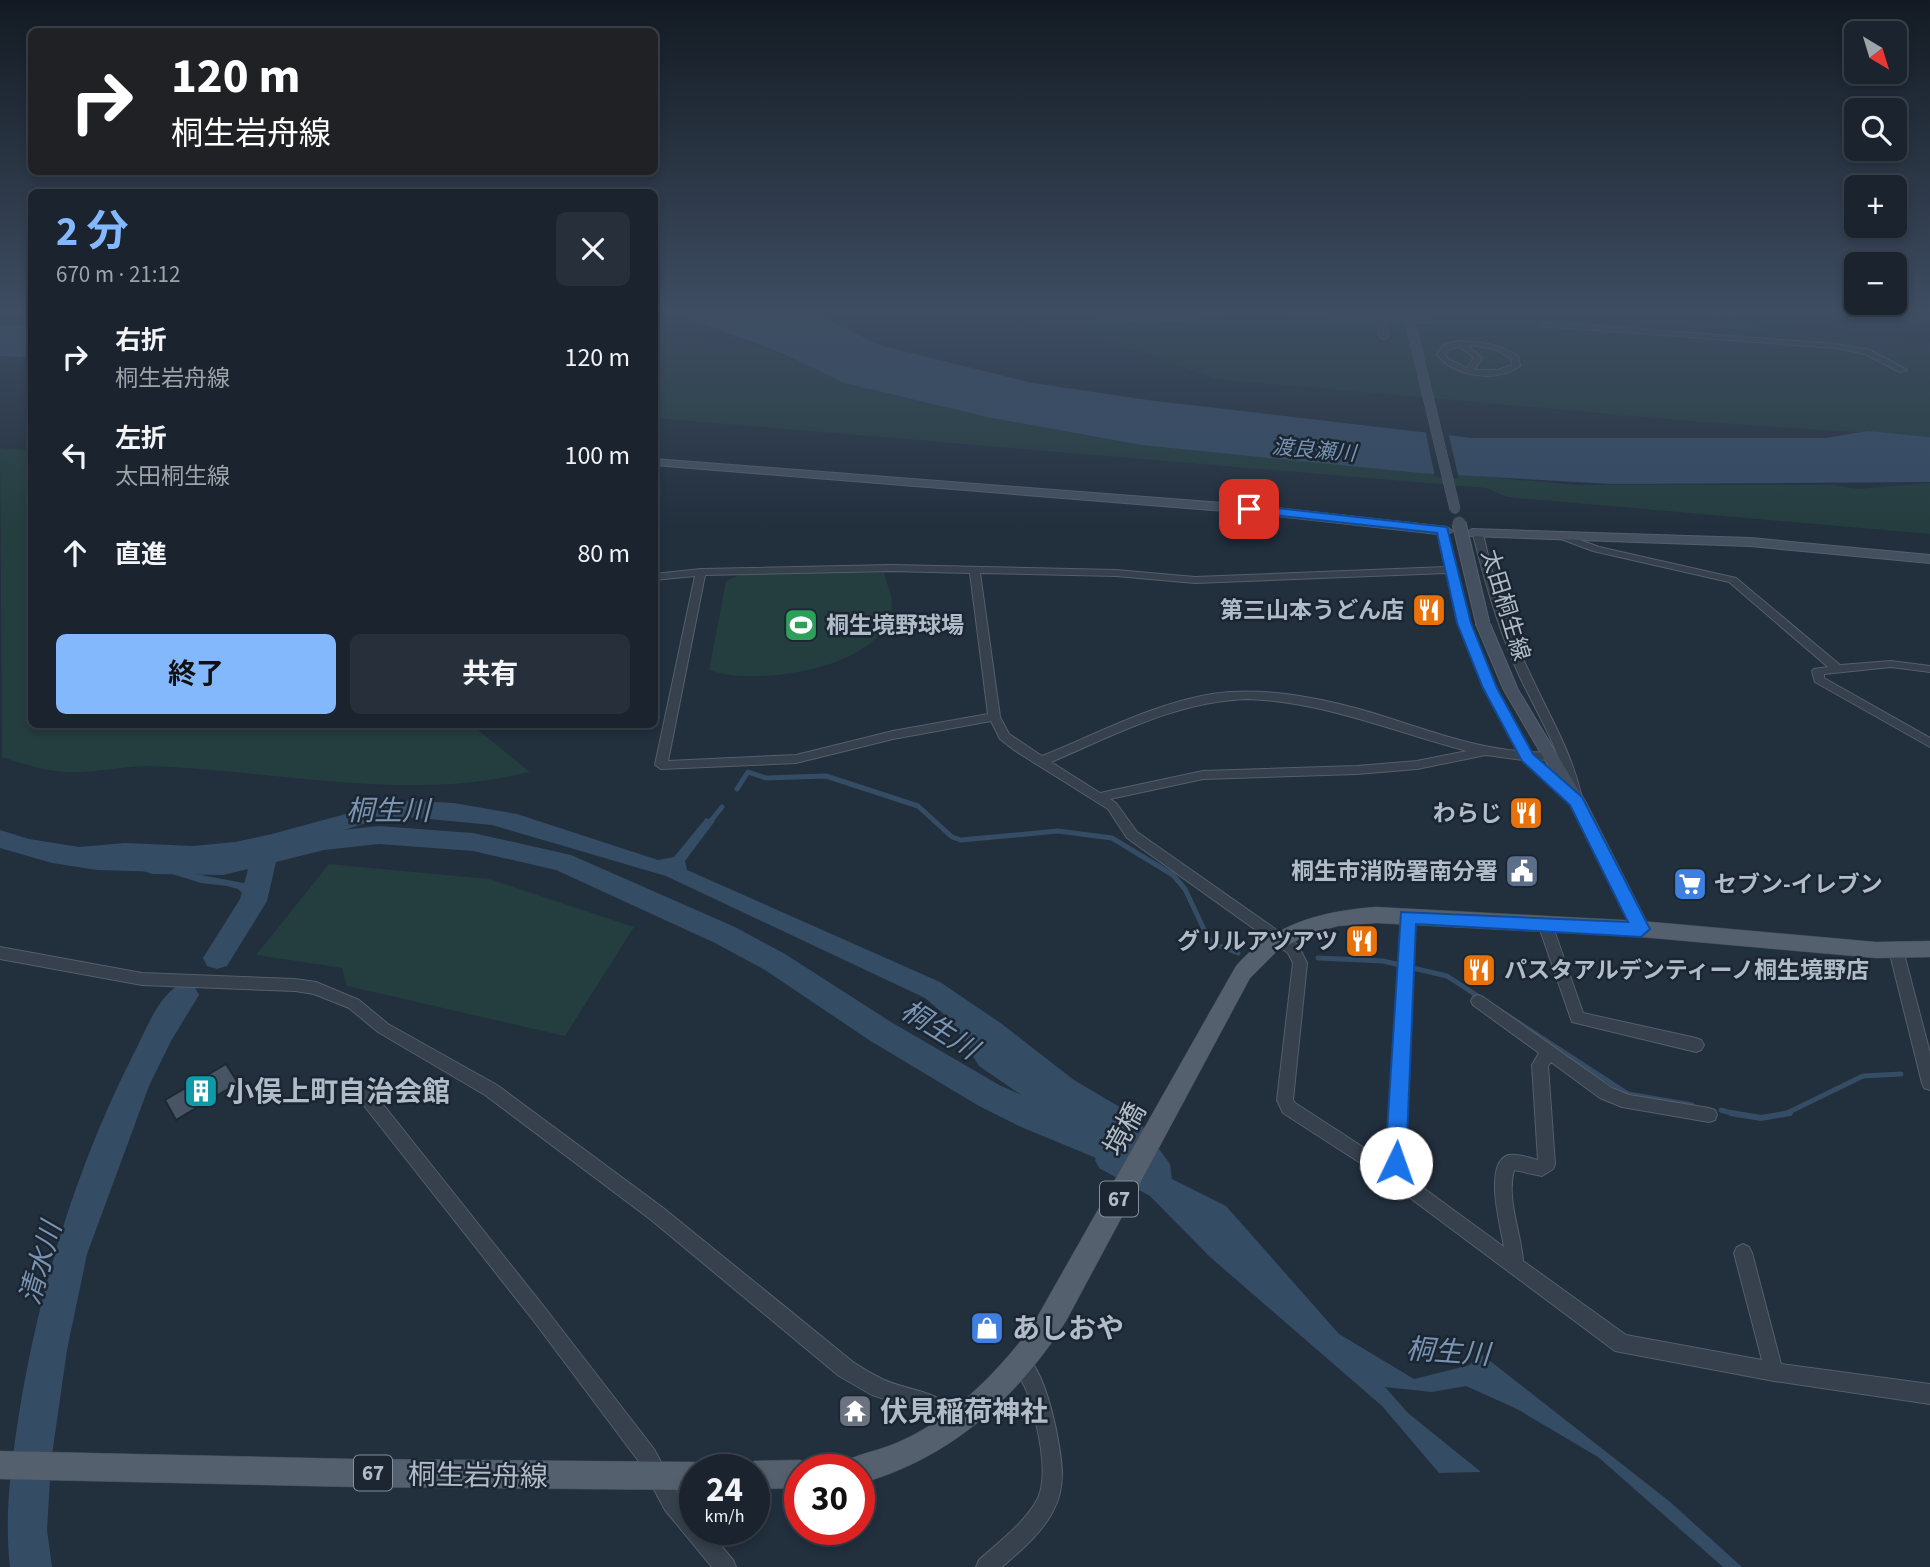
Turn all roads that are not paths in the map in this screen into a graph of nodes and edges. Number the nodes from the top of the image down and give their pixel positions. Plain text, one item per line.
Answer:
1 (1425, 382) edge
2 (658, 463) edge
3 (1449, 528) junction
4 (1475, 534) joint
5 (1564, 537) junction
6 (1930, 559) edge
7 (1450, 569) junction
8 (975, 570) junction
9 (701, 572) junction
10 (658, 577) edge
11 (1836, 668) junction
12 (1930, 669) edge
13 (994, 716) junction
14 (1930, 743) edge
15 (1483, 752) junction
16 (1548, 756) junction
17 (1527, 757) junction
18 (1042, 761) junction
19 (1100, 797) junction
20 (1577, 801) junction
21 (1408, 917) junction
22 (1545, 924) junction
23 (1641, 929) junction
24 (1280, 937) junction
25 (1930, 949) edge
26 (1896, 950) junction
27 (0, 953) edge
28 (139, 984) joint
29 (1478, 1001) dead end
30 (1696, 1045) dead end
31 (1548, 1053) junction
32 (1930, 1083) edge
33 (364, 1093) dead end
34 (1709, 1115) dead end
35 (1388, 1172) junction
36 (1742, 1253) dead end
37 (1515, 1265) junction
38 (1023, 1363) junction
39 (1774, 1372) junction
40 (1930, 1394) edge
41 (951, 1424) junction
42 (875, 1464) edge
43 (4, 1465) edge
44 (679, 1476) edge
45 (658, 1477) junction
46 (726, 1567) edge
47 (986, 1567) edge

1 - 3 street, 太田桐生線, bridge
2 - 3 street
3 - 7 street
3 - 16 street, 太田桐生線, bridge
4 - 5 street
4 - 20 street
5 - 6 street
5 - 11 street
7 - 8 street
7 - 17 street
8 - 9 street
8 - 13 street
9 - 10 street
9 - 13 street
11 - 12 street
11 - 14 street
13 - 18 street
15 - 17 street
15 - 18 street
15 - 19 street
16 - 17 street
16 - 20 street, 太田桐生線
17 - 20 street
18 - 19 street
19 - 24 street
20 - 23 street, 太田桐生線
21 - 22 main road, 67
21 - 24 main road, 67
21 - 35 street
22 - 23 main road, 67
22 - 30 street
23 - 26 main road, 67
24 - 35 street
24 - 38 main road, 境橋 / 67
25 - 26 main road, 67
26 - 32 street
27 - 28 street
28 - 41 street
29 - 31 street
31 - 34 street
31 - 37 street
33 - 45 street
35 - 37 street
36 - 39 street
37 - 39 street
38 - 41 main road, 67
38 - 47 street
39 - 40 street
41 - 42 main road, 67
43 - 45 main road, 桐生岩舟線 / 67
44 - 45 main road, 桐生岩舟線 / 67
45 - 46 street

